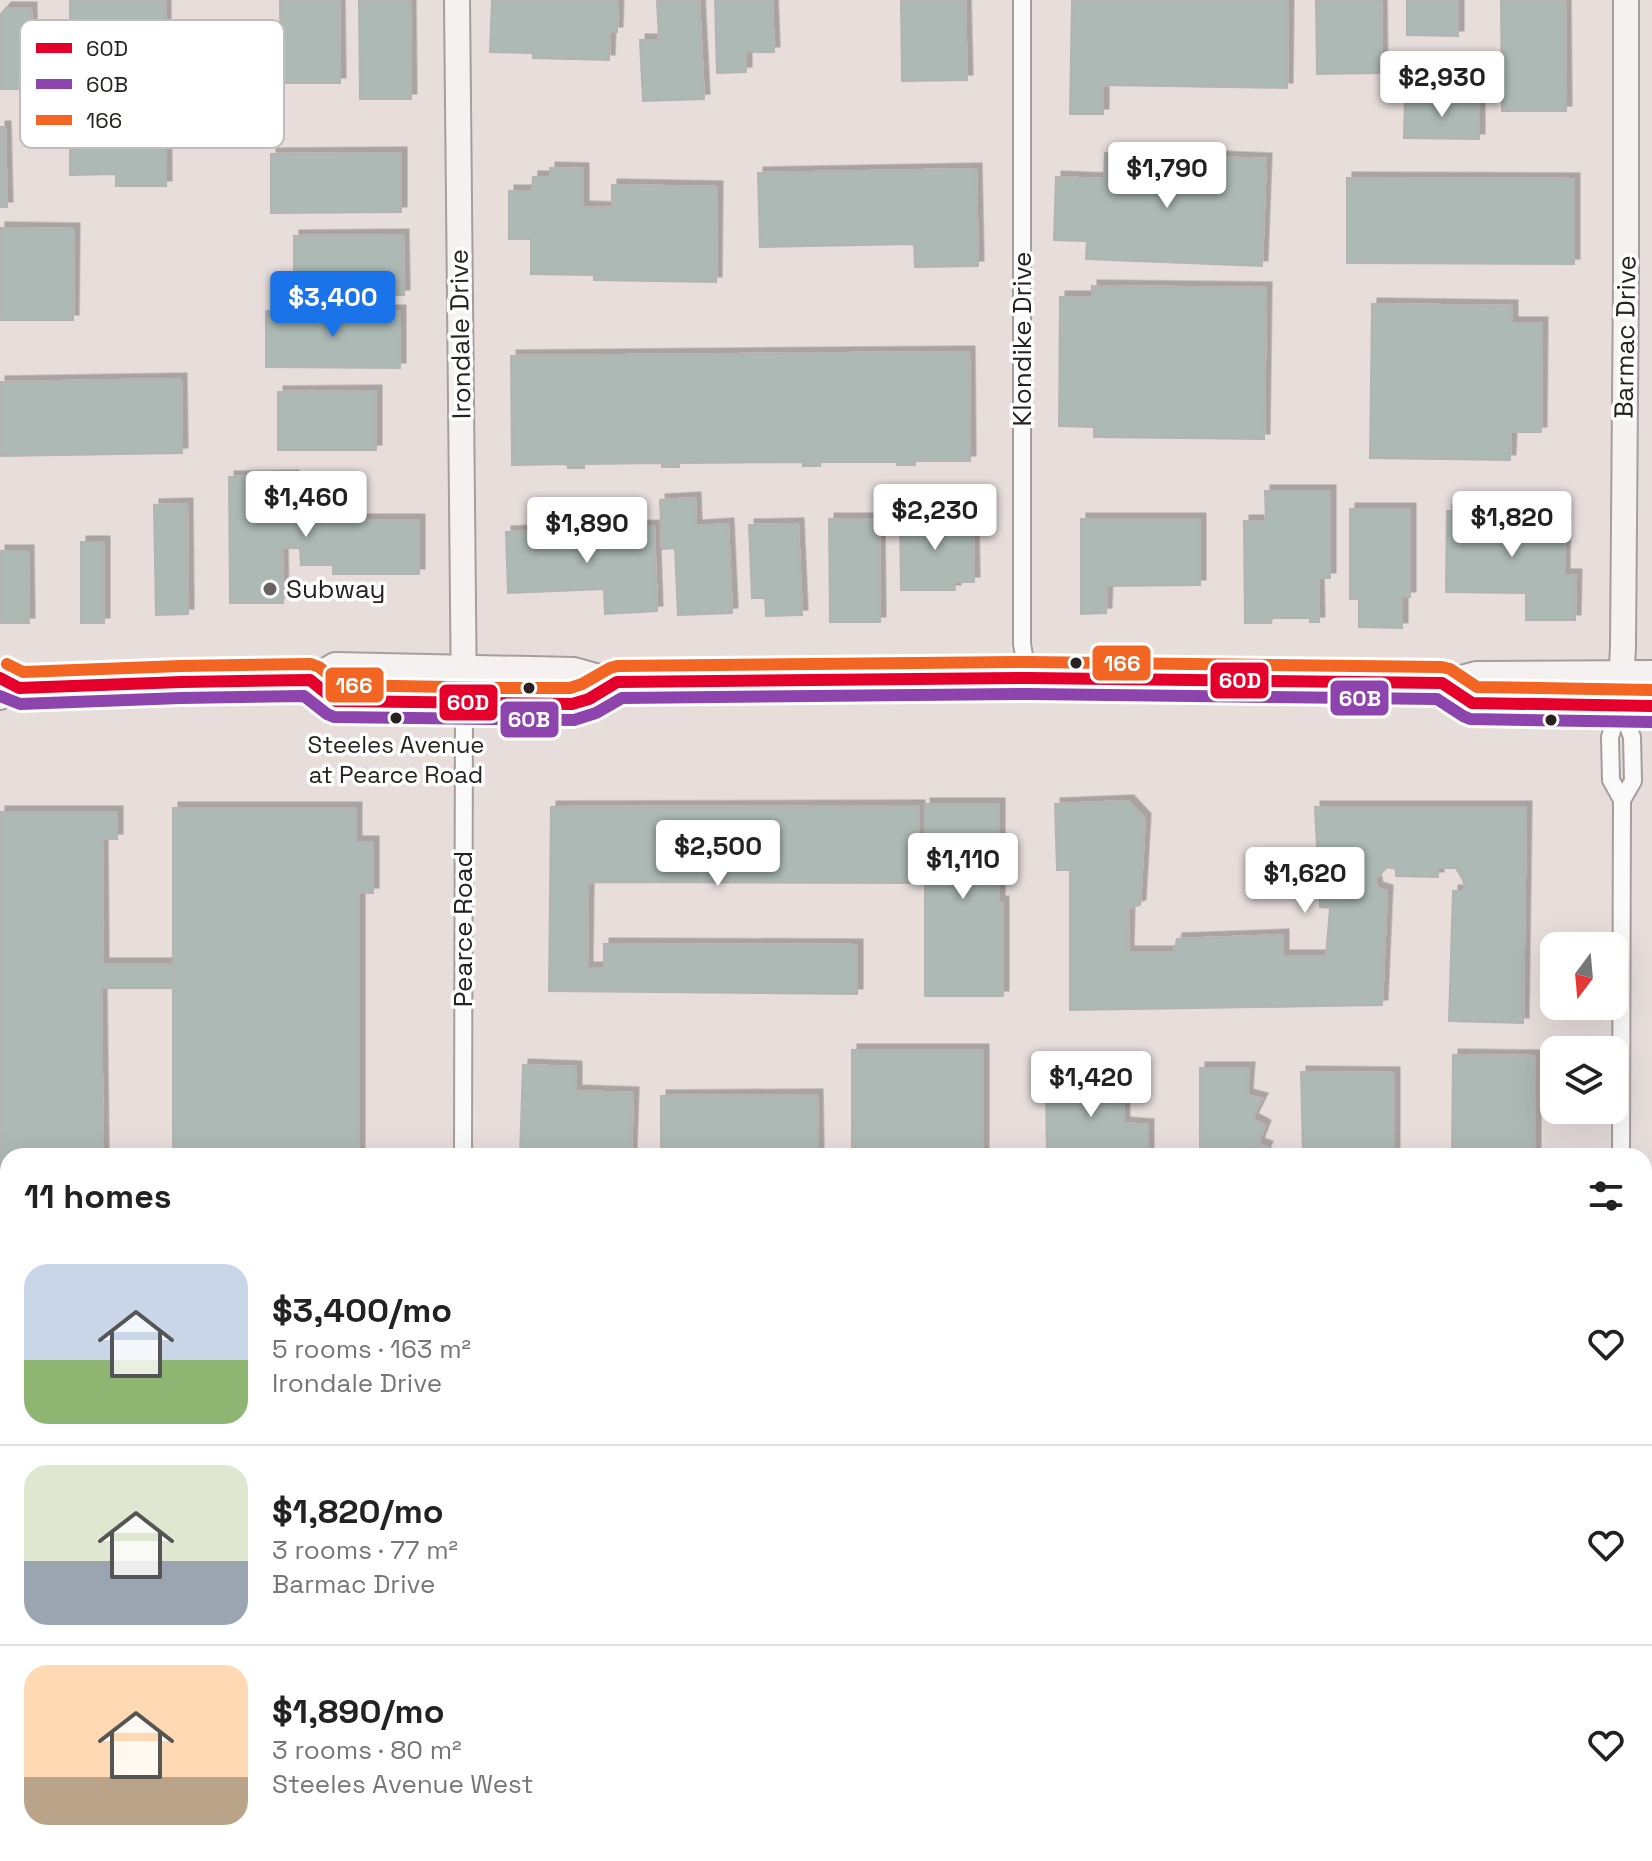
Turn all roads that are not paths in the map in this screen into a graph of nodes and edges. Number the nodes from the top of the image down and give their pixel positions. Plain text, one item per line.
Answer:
1 (457, 0) edge
2 (1022, 0) edge
3 (1626, 0) edge
4 (464, 669) junction
5 (1623, 673) junction
6 (1652, 673) edge
7 (1028, 678) junction
8 (310, 680) junction
9 (617, 682) junction
10 (1442, 683) junction
11 (6, 687) edge
12 (464, 703) junction
13 (1620, 705) junction
14 (1652, 706) edge
15 (463, 1148) edge
16 (1621, 1148) edge

1 - 4 main road, Irondale Drive
2 - 7 street, Klondike Drive
3 - 5 main road, Barmac Drive
4 - 8 main road
4 - 9 main road
4 - 12 main road, Irondale Drive
5 - 6 main road
5 - 10 main road
5 - 13 main road, Barmac Drive
7 - 9 main road
7 - 10 main road
8 - 11 main road
8 - 12 main road
9 - 12 main road
10 - 13 main road
12 - 15 street, Pearce Road
13 - 14 main road
13 - 16 street

